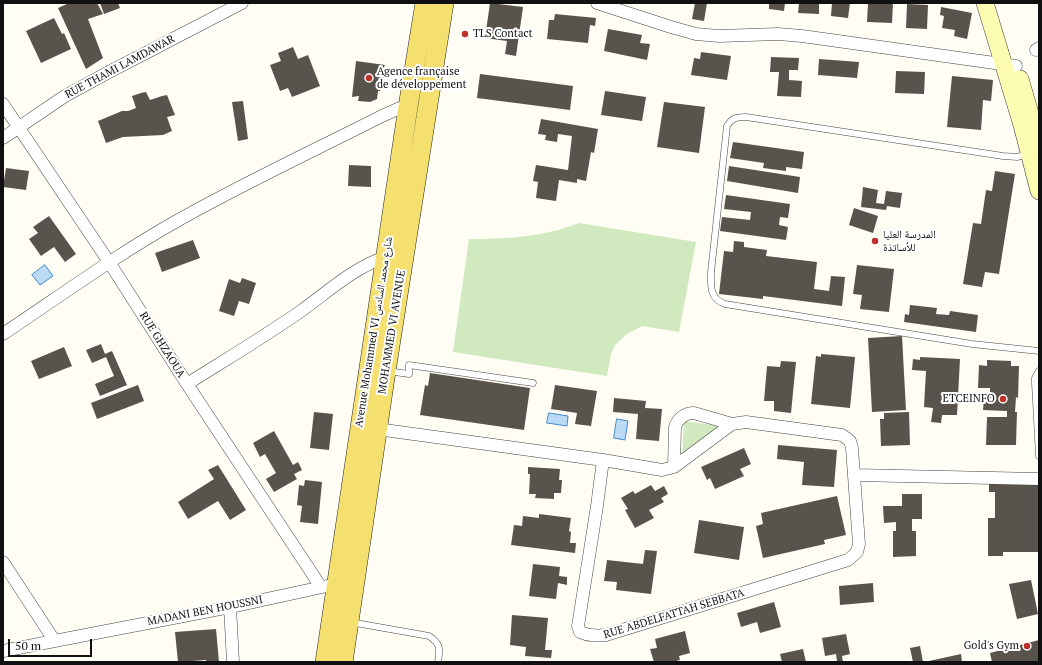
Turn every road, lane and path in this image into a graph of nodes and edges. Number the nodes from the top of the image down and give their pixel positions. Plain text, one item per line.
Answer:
1 (242, 3) edge
2 (425, 3) edge
3 (444, 3) edge
4 (598, 3) edge
5 (985, 3) edge
6 (997, 3) edge
7 (1010, 65) junction
8 (3, 104) edge
9 (408, 107) junction
10 (1031, 122) edge
11 (19, 128) junction
12 (3, 138) edge
13 (1034, 149) edge
14 (1039, 191) edge
15 (386, 257) junction
16 (109, 262) junction
17 (3, 334) edge
18 (1039, 351) edge
19 (386, 370) junction
20 (1039, 371) edge
21 (533, 383) dead end
22 (187, 384) junction
23 (732, 424) junction
24 (377, 429) junction
25 (1039, 456) edge
26 (603, 460) junction
27 (674, 468) junction
28 (855, 475) junction
29 (1039, 479) edge
30 (3, 562) edge
31 (329, 586) junction
32 (230, 607) junction
33 (349, 622) junction
34 (54, 640) junction
35 (3, 651) edge
36 (233, 662) edge
37 (325, 662) edge
38 (343, 662) edge
39 (438, 662) edge

1 - 11 street, RUE THAMI LAMDAWAR
2 - 9 main road, Avenue Mohammed VI شارع محمد السادس
3 - 19 main road, MOHAMMED VI AVENUE
4 - 7 street
5 - 7 main road
6 - 7 main road
7 - 10 main road
8 - 11 street, RUE GHZAOUA
9 - 15 main road, Avenue Mohammed VI شارع محمد السادس
9 - 16 street
10 - 13 main road
11 - 12 street, RUE THAMI LAMDAWAR
11 - 16 street, RUE GHZAOUA
13 - 14 main road
13 - 18 lane
15 - 22 street
15 - 31 main road, Avenue Mohammed VI شارع محمد السادس
16 - 17 street
16 - 22 street, RUE GHZAOUA
19 - 21 lane
19 - 24 main road, MOHAMMED VI AVENUE
20 - 25 lane
22 - 31 street, RUE GHZAOUA
23 - 27 street
23 - 27 street
23 - 28 street, RUE ABDELFATTAH SEBBATA
24 - 26 street
24 - 33 main road, MOHAMMED VI AVENUE
26 - 27 street
26 - 28 street, RUE ABDELFATTAH SEBBATA
28 - 29 street
30 - 34 street
31 - 32 street, MADANI BEN HOUSSNI
31 - 37 main road, Avenue Mohammed VI شارع محمد السادس
32 - 34 street, MADANI BEN HOUSSNI
32 - 36 street
33 - 38 main road, MOHAMMED VI AVENUE
33 - 39 lane
34 - 35 street, MADANI BEN HOUSSNI

